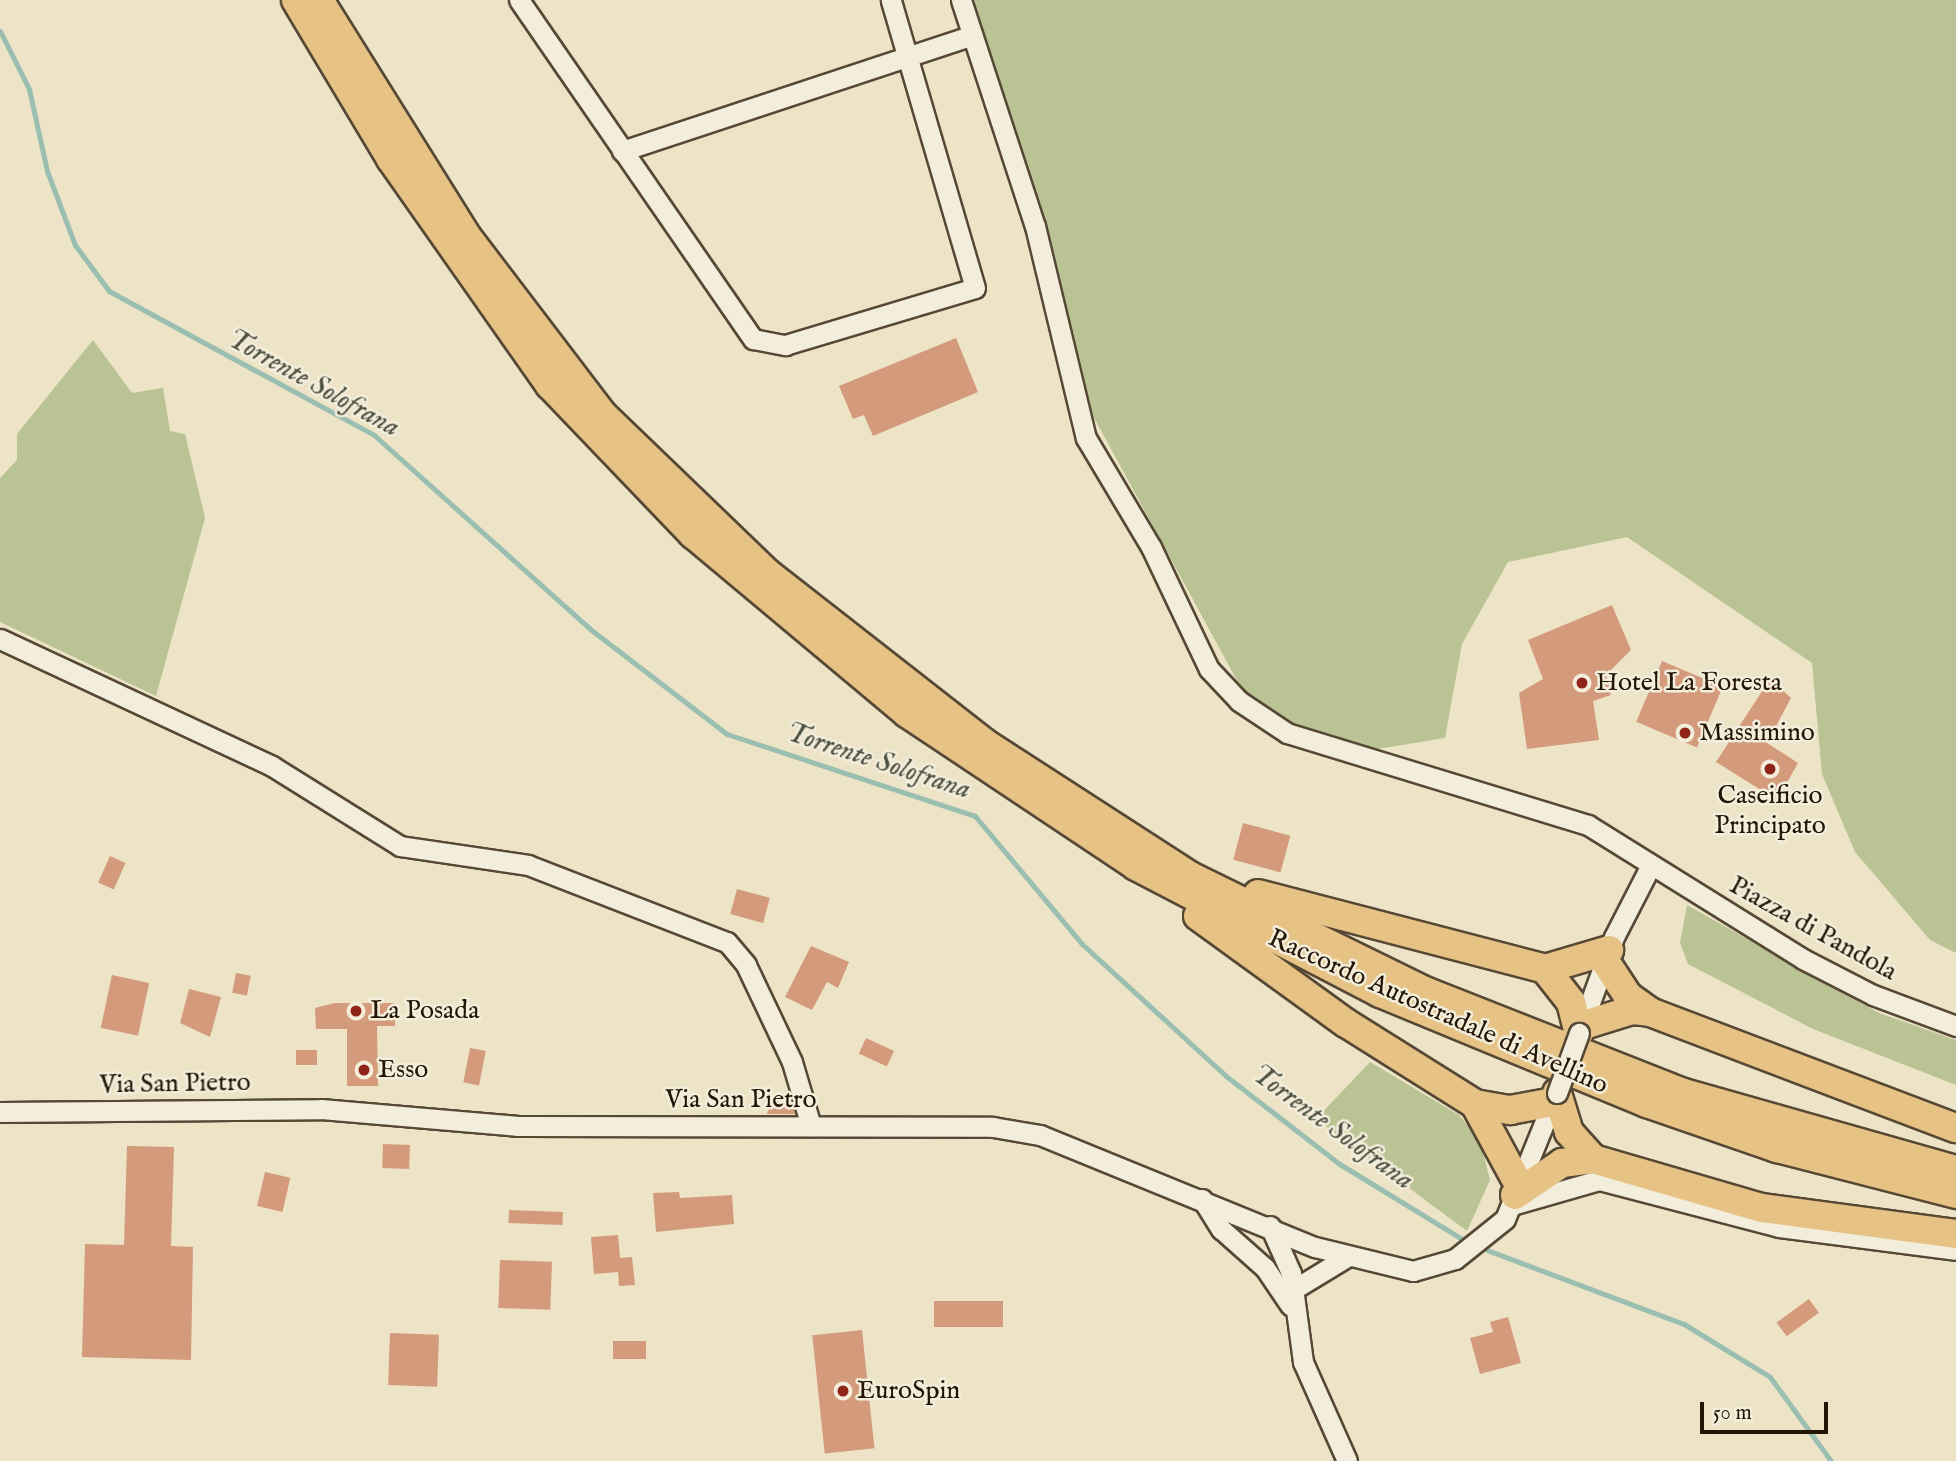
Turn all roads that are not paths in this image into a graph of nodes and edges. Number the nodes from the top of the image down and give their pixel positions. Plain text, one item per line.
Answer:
1 (296, 0) edge
2 (319, 0) edge
3 (519, 0) edge
4 (891, 0) edge
5 (961, 0) edge
6 (972, 35) junction
7 (907, 57) junction
8 (622, 151) junction
9 (0, 639) edge
10 (1116, 829) junction
11 (1651, 865) junction
12 (1136, 866) junction
13 (1607, 956) junction
14 (1545, 969) junction
15 (1650, 1012) junction
16 (1956, 1026) edge
17 (1580, 1029) junction
18 (1555, 1098) junction
19 (1475, 1104) junction
20 (0, 1112) edge
21 (811, 1126) junction
22 (1956, 1128) edge
23 (1593, 1159) junction
24 (1956, 1170) edge
25 (1956, 1194) edge
26 (1515, 1195) junction
27 (1202, 1199) junction
28 (1269, 1226) junction
29 (1956, 1234) edge
30 (1956, 1250) edge
31 (1347, 1257) junction
32 (1265, 1268) junction
33 (1291, 1298) junction
34 (1347, 1461) edge

1 - 12 highway, Raccordo Autostradale di Avellino
2 - 10 highway, Raccordo Autostradale di Avellino
3 - 8 street
4 - 7 street
5 - 6 street, Piazza di Pandola
6 - 7 street
6 - 11 street, Piazza di Pandola
7 - 8 street
7 - 8 street
9 - 21 street
10 - 14 highway
10 - 24 highway, Raccordo Autostradale di Avellino
11 - 13 street
11 - 16 street, Piazza di Pandola
12 - 19 highway
12 - 25 highway, Raccordo Autostradale di Avellino
13 - 14 highway
13 - 15 highway
13 - 17 street
14 - 17 highway
15 - 17 highway
15 - 22 highway
17 - 18 street, bridge
18 - 19 highway
18 - 23 highway
18 - 26 street
19 - 26 highway
20 - 21 street, Via San Pietro
21 - 27 street, Via San Pietro
23 - 26 highway
23 - 29 highway
26 - 30 street
26 - 31 street, Via San Pietro
27 - 28 street, Via San Pietro
27 - 32 street
28 - 31 street, Via San Pietro
28 - 32 street
28 - 33 street
31 - 33 street
32 - 33 street
33 - 34 street

